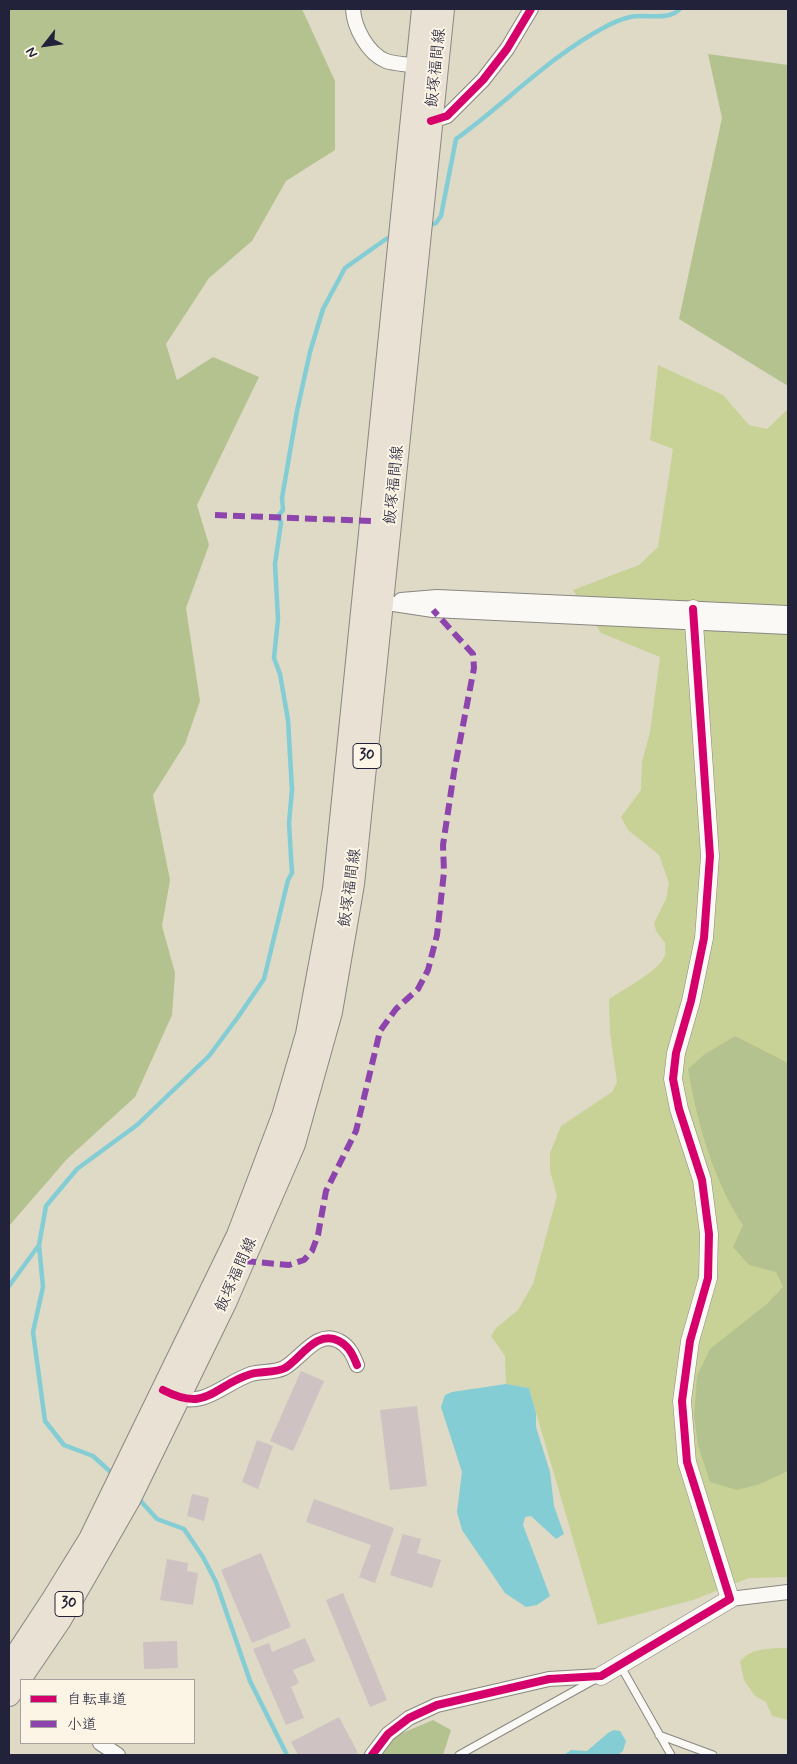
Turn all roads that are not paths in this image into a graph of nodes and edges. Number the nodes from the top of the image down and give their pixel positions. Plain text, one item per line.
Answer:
1 (353, 9) edge
2 (423, 9) edge
3 (443, 9) edge
4 (531, 9) edge
5 (417, 66) junction
6 (431, 121) junction
7 (374, 601) junction
8 (788, 613) edge
9 (693, 616) junction
10 (788, 627) edge
11 (356, 1365) dead end
12 (171, 1394) junction
13 (788, 1592) edge
14 (730, 1599) junction
15 (620, 1664) junction
16 (600, 1676) junction
17 (13, 1684) edge
18 (659, 1734) junction
19 (102, 1744) edge
20 (118, 1755) edge
21 (372, 1755) edge
22 (459, 1755) edge
23 (667, 1755) edge
24 (671, 1755) edge
25 (713, 1755) edge

1 - 5 street
2 - 5 main road, 飯塚福間線 / 30
3 - 6 main road, 飯塚福間線 / 30
4 - 6 street
5 - 7 main road, 飯塚福間線 / 30
6 - 7 main road, 飯塚福間線 / 30
7 - 9 street
7 - 12 main road, 飯塚福間線 / 30
8 - 9 street
9 - 10 street
9 - 14 street
11 - 12 street
12 - 17 main road, 飯塚福間線 / 30
13 - 14 street
14 - 15 street
15 - 16 street
15 - 18 lane
16 - 21 street
16 - 22 lane
18 - 23 lane
18 - 24 lane
18 - 25 lane
19 - 20 street

